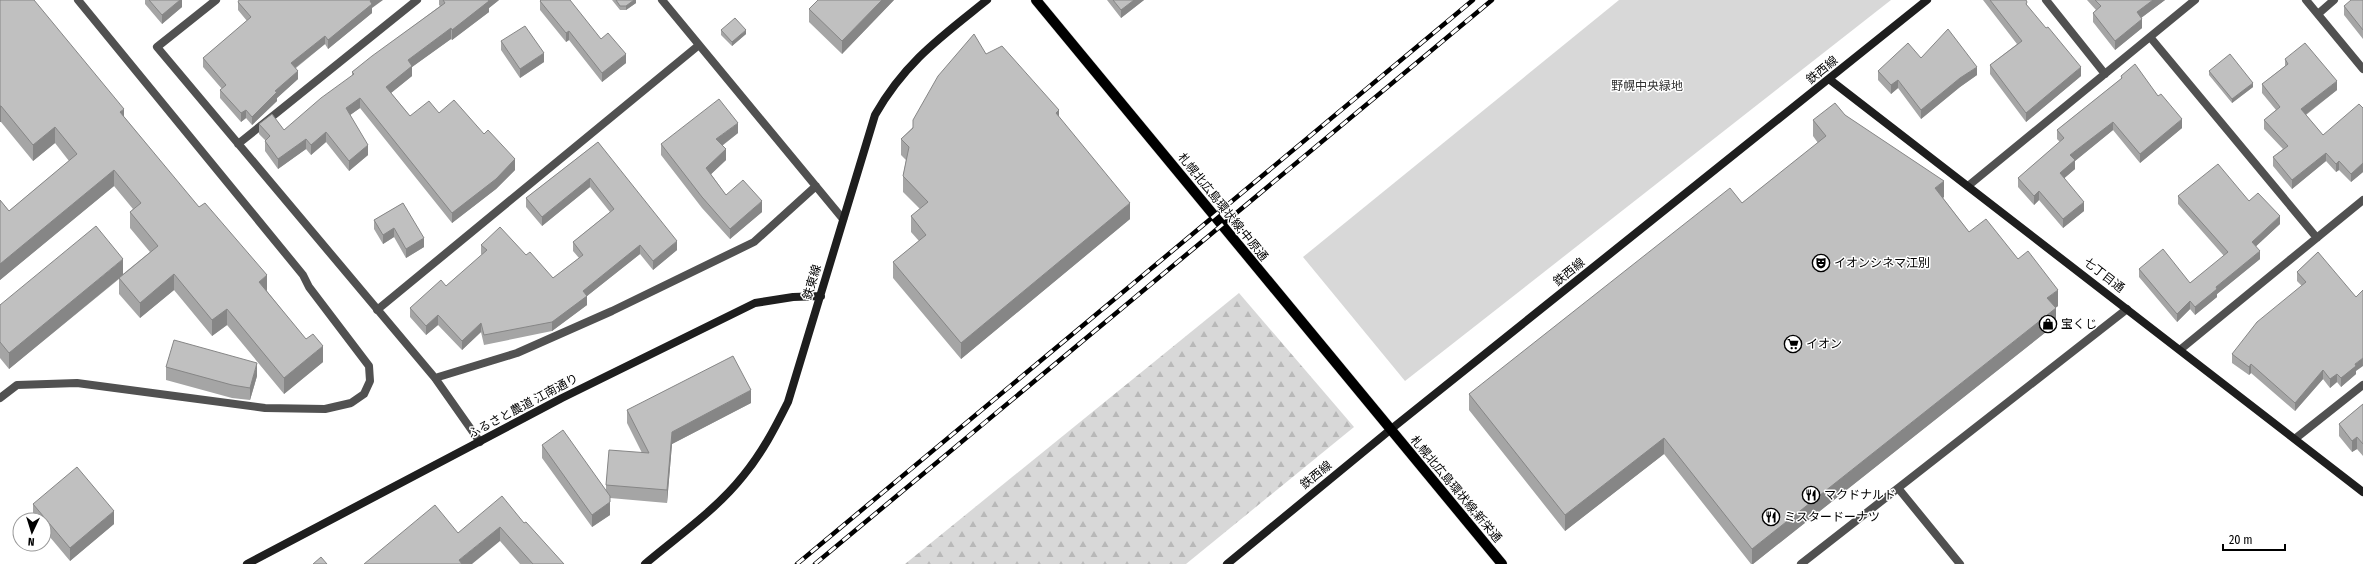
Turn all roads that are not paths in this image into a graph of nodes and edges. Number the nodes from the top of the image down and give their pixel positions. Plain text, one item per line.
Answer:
1 (78, 0) edge
2 (216, 0) edge
3 (417, 0) edge
4 (662, 0) edge
5 (987, 0) edge
6 (1036, 0) edge
7 (1927, 0) edge
8 (2046, 0) edge
9 (2195, 0) edge
10 (2306, 0) edge
11 (2334, 0) edge
12 (2318, 14) junction
13 (2150, 37) junction
14 (699, 45) junction
15 (2363, 69) edge
16 (2105, 74) junction
17 (1829, 79) junction
18 (238, 144) junction
19 (816, 186) junction
20 (1968, 186) junction
21 (2363, 200) edge
22 (843, 219) junction
23 (2317, 238) junction
24 (820, 296) junction
25 (2128, 309) junction
26 (377, 310) junction
27 (2181, 350) junction
28 (434, 378) junction
29 (2363, 385) edge
30 (0, 398) edge
31 (1390, 430) junction
32 (2296, 438) junction
33 (480, 442) junction
34 (1898, 488) junction
35 (2363, 492) edge
36 (247, 564) edge
37 (644, 564) edge
38 (1227, 564) edge
39 (1502, 564) edge
40 (1801, 564) edge
41 (1960, 564) edge

1 - 30 street
2 - 18 street
3 - 18 street
4 - 14 street
5 - 22 street, 鉄東線
6 - 31 main road, 札幌北広島環状線;中原通
7 - 17 street, 鉄西線
8 - 16 street
9 - 13 street
10 - 12 street
11 - 12 street
12 - 15 street
13 - 16 street
13 - 23 street
14 - 19 street
14 - 26 street
16 - 20 street
17 - 20 street, 七丁目通
17 - 31 street, 鉄西線
18 - 26 street
19 - 22 street
19 - 28 street
20 - 25 street, 七丁目通
21 - 23 street
22 - 24 street, 鉄東線
23 - 27 street
24 - 33 street, ふるさと農道 江南通り
24 - 37 street, 鉄東線
25 - 27 street, 七丁目通
25 - 34 street
26 - 28 street
27 - 32 street, 七丁目通
28 - 33 street
29 - 32 street
31 - 38 street, 鉄西線
31 - 39 main road, 札幌北広島環状線;新栄通
32 - 35 street, 七丁目通
33 - 36 street, ふるさと農道 江南通り
34 - 40 street
34 - 41 street

